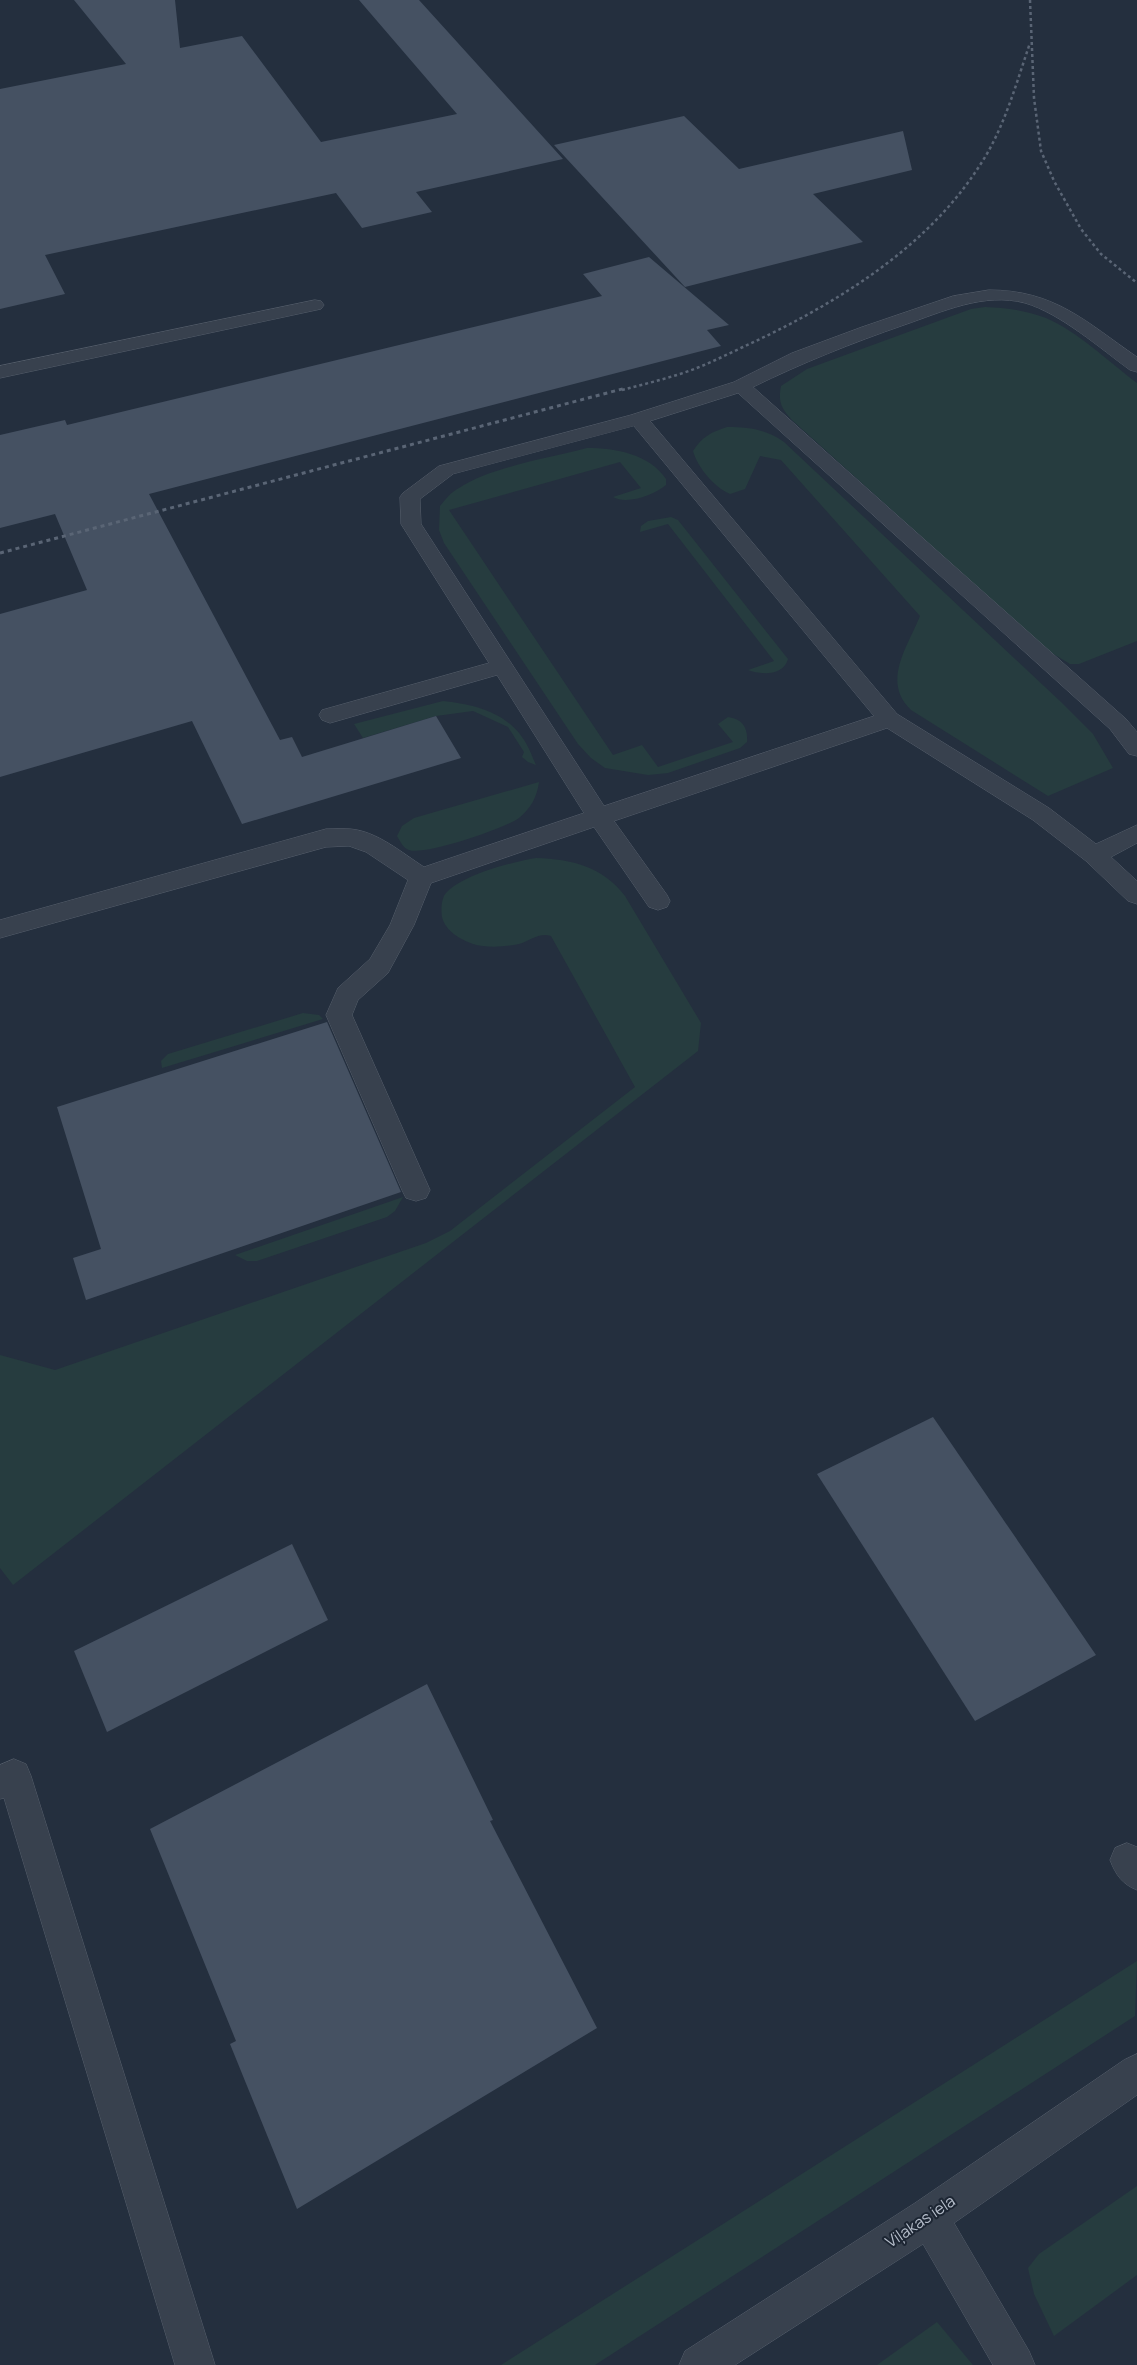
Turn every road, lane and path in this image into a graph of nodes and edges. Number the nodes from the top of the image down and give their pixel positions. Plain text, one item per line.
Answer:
1 (315, 305) dead end
2 (1137, 366) edge
3 (0, 372) edge
4 (741, 386) junction
5 (638, 419) junction
6 (503, 666) junction
7 (330, 715) dead end
8 (889, 719) junction
9 (1137, 748) edge
10 (599, 817) junction
11 (1137, 833) edge
12 (1094, 855) junction
13 (421, 877) junction
14 (1137, 895) edge
15 (658, 901) dead end
16 (0, 929) edge
17 (416, 1190) dead end
18 (0, 1782) edge
19 (1137, 2073) edge
20 (928, 2216) junction
21 (195, 2365) edge
22 (699, 2365) edge
23 (1015, 2365) edge

1 - 3 street
2 - 4 street
4 - 5 street
4 - 9 street
5 - 6 street
5 - 8 street
6 - 7 street
6 - 10 street
8 - 10 street
8 - 12 street
10 - 13 street
10 - 15 street
11 - 12 street
12 - 14 street
13 - 16 street
13 - 17 street
18 - 21 street
19 - 20 street, Viļakas iela
20 - 22 street, Viļakas iela
20 - 23 street

